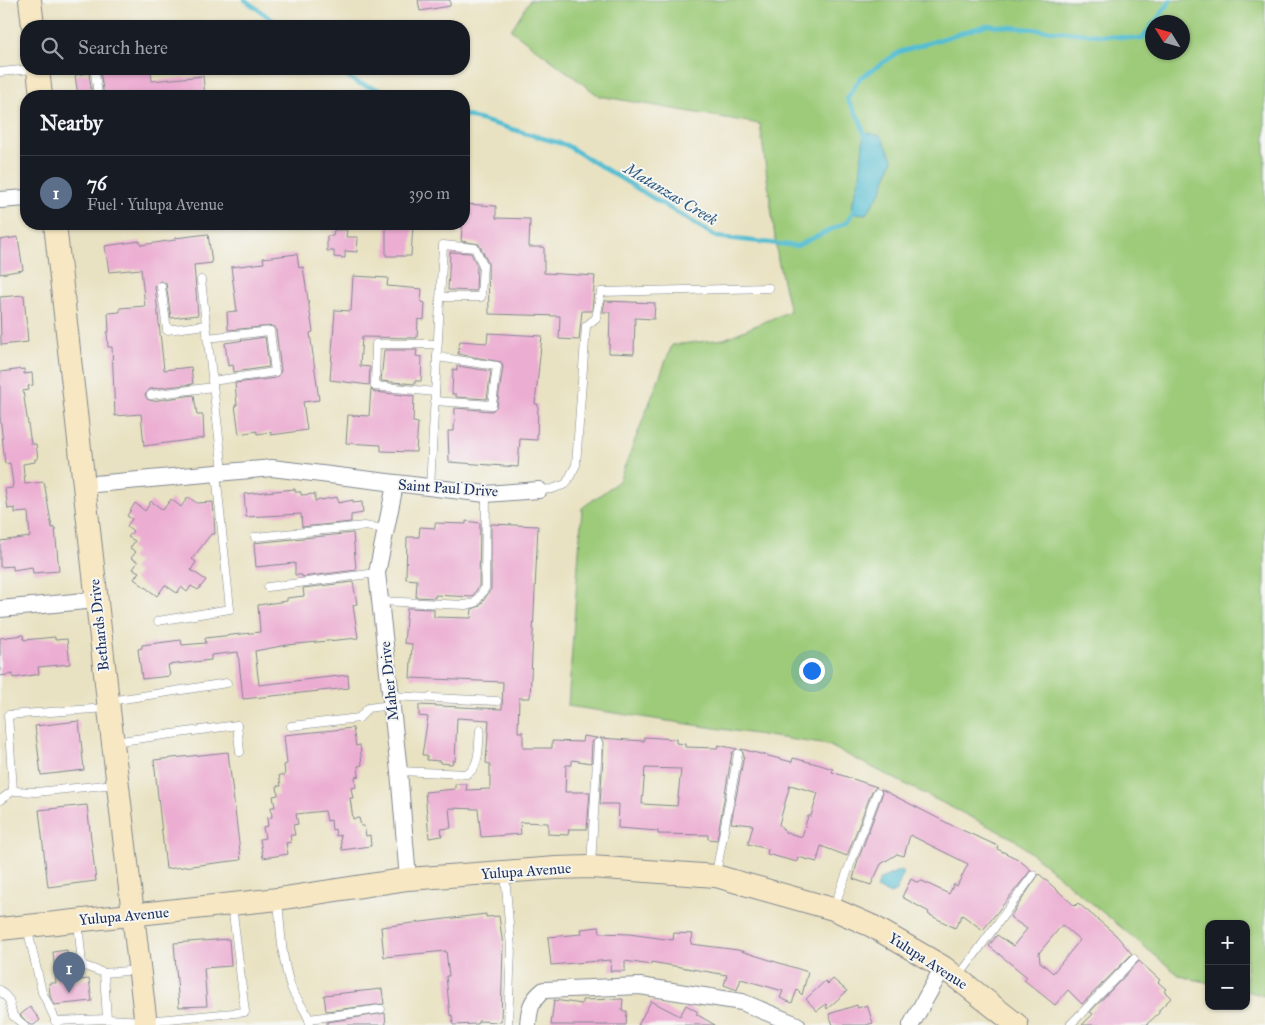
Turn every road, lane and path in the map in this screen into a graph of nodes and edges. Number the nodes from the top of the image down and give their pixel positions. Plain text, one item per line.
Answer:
1 (30, 0) edge
2 (32, 20) edge
3 (20, 70) edge
4 (0, 72) edge
5 (39, 75) edge
6 (95, 75) edge
7 (40, 90) edge
8 (97, 90) edge
9 (20, 198) edge
10 (0, 200) edge
11 (56, 230) edge
12 (201, 280) dead end
13 (161, 286) dead end
14 (769, 288) dead end
15 (440, 297) junction
16 (206, 325) junction
17 (207, 338) junction
18 (437, 344) junction
19 (437, 357) junction
20 (213, 384) junction
21 (435, 392) junction
22 (151, 395) dead end
23 (435, 401) junction
24 (219, 472) junction
25 (84, 485) junction
26 (396, 485) junction
27 (430, 488) junction
28 (539, 490) joint
29 (486, 494) junction
30 (388, 529) junction
31 (255, 536) dead end
32 (376, 573) junction
33 (268, 588) dead end
34 (96, 600) junction
35 (380, 601) junction
36 (0, 609) edge
37 (158, 621) dead end
38 (227, 683) dead end
39 (390, 701) junction
40 (497, 701) dead end
41 (108, 705) junction
42 (291, 726) dead end
43 (480, 730) dead end
44 (112, 743) junction
45 (598, 743) dead end
46 (240, 752) dead end
47 (738, 754) dead end
48 (399, 771) junction
49 (117, 784) junction
50 (12, 791) junction
51 (877, 793) dead end
52 (0, 800) edge
53 (591, 867) junction
54 (505, 872) junction
55 (1033, 875) dead end
56 (716, 876) junction
57 (408, 879) junction
58 (278, 899) junction
59 (231, 904) junction
60 (833, 909) junction
61 (135, 916) junction
62 (78, 920) junction
63 (27, 926) junction
64 (0, 929) edge
65 (1134, 959) dead end
66 (140, 970) junction
67 (950, 972) junction
68 (104, 973) junction
69 (0, 990) edge
70 (381, 1009) dead end
71 (107, 1019) junction
72 (310, 1022) edge
73 (57, 1023) edge
74 (146, 1023) edge
75 (24, 1025) edge
76 (508, 1025) edge
77 (528, 1025) edge
78 (797, 1025) edge
79 (912, 1025) edge
80 (1017, 1025) edge
81 (1070, 1025) edge

1 - 2 street
3 - 4 lane
5 - 7 street
6 - 8 lane
9 - 10 street
11 - 25 street, Bethards Drive
12 - 16 lane
13 - 16 lane
14 - 28 lane, Saint Paul Drive
15 - 15 lane
15 - 18 lane
16 - 17 lane
17 - 20 lane
17 - 20 lane
18 - 19 lane
18 - 21 lane
19 - 21 lane
19 - 23 lane
20 - 22 lane
20 - 24 lane
21 - 23 lane
23 - 27 lane
24 - 25 street, Saint Paul Drive
24 - 26 street, Saint Paul Drive
24 - 37 lane
25 - 34 street, Bethards Drive
26 - 27 street, Saint Paul Drive
26 - 30 street, Maher Drive
27 - 29 street, Saint Paul Drive
28 - 29 street, Saint Paul Drive
29 - 35 lane
30 - 31 lane
30 - 32 street, Maher Drive
32 - 33 lane
32 - 35 street, Maher Drive
34 - 36 street
34 - 41 street, Bethards Drive
35 - 39 street, Maher Drive
38 - 41 lane
39 - 40 lane
39 - 42 lane
39 - 48 street, Maher Drive
41 - 44 street, Bethards Drive
41 - 50 lane
43 - 48 lane
44 - 46 lane
44 - 49 street, Bethards Drive
45 - 53 lane
47 - 56 lane
48 - 57 street, Maher Drive
49 - 50 lane
49 - 61 street, Bethards Drive
50 - 52 lane
51 - 60 lane
53 - 54 street, Yulupa Avenue
53 - 56 street, Yulupa Avenue
54 - 57 street, Yulupa Avenue
54 - 76 lane
55 - 67 lane
56 - 60 street, Yulupa Avenue
57 - 58 street, Yulupa Avenue
58 - 59 street, Yulupa Avenue
58 - 72 lane
59 - 61 street, Yulupa Avenue
59 - 74 lane
60 - 67 street, Yulupa Avenue
61 - 62 street, Yulupa Avenue
61 - 66 street, Bethards Drive
62 - 63 street, Yulupa Avenue
62 - 68 lane
63 - 64 street, Yulupa Avenue
63 - 73 lane
65 - 81 lane
66 - 68 lane
66 - 74 street, Bethards Drive
67 - 79 street
67 - 80 street, Yulupa Avenue
68 - 71 lane
69 - 75 lane
70 - 72 lane
71 - 73 lane
71 - 74 lane
77 - 78 street

